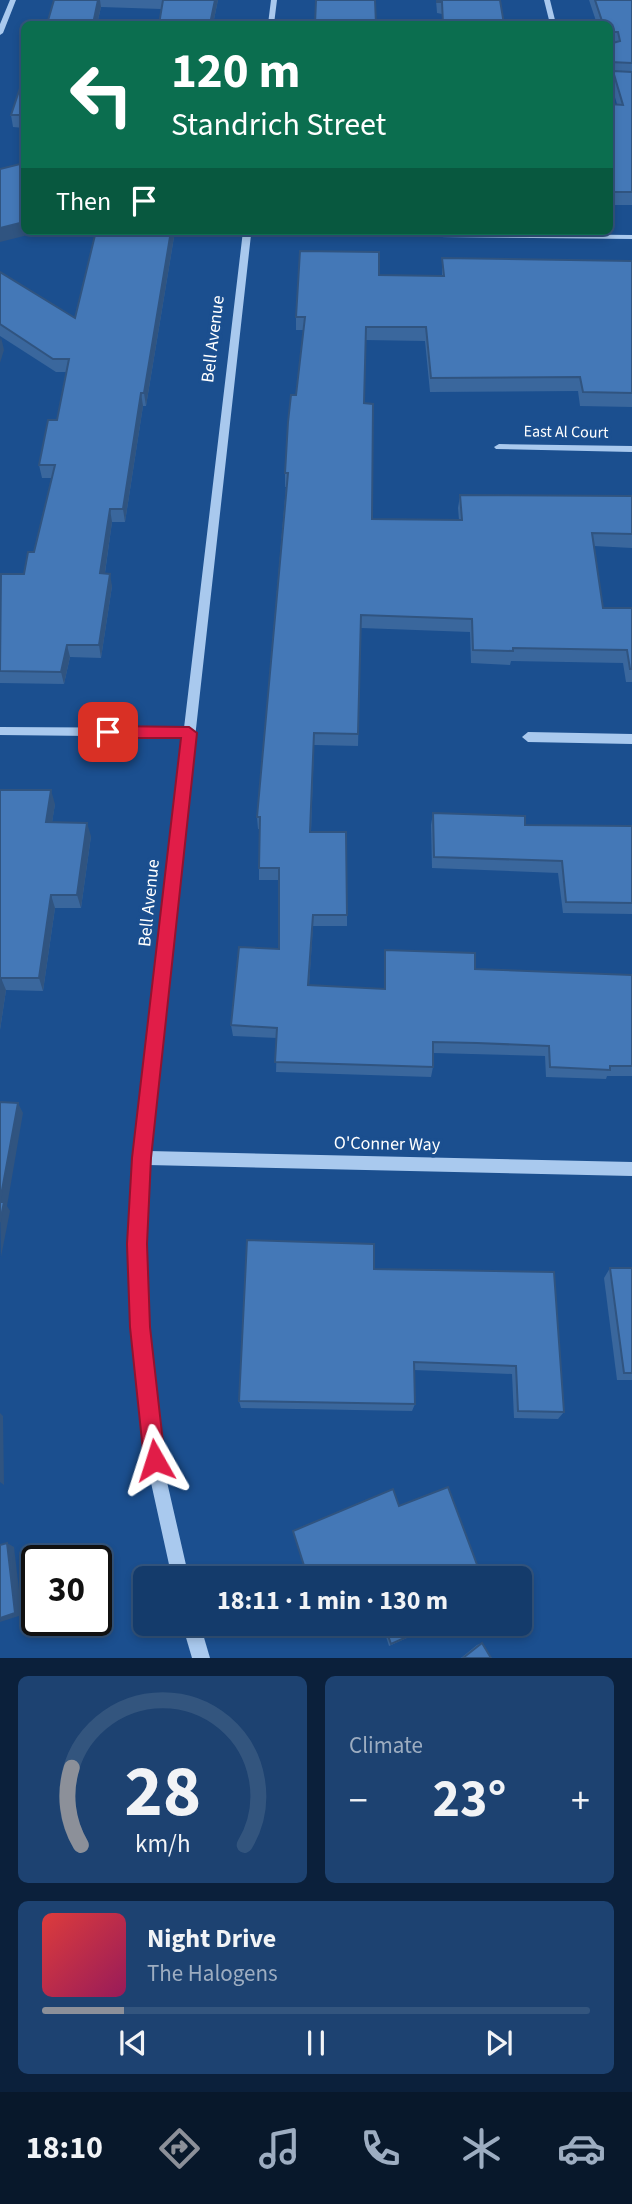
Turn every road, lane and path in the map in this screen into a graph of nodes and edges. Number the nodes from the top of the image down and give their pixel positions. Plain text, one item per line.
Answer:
1 (13, 0) edge
2 (274, 0) edge
3 (547, 0) edge
4 (271, 21) edge
5 (552, 21) edge
6 (0, 33) edge
7 (613, 79) edge
8 (632, 80) edge
9 (247, 235) edge
10 (478, 235) edge
11 (632, 237) edge
12 (499, 447) dead end
13 (632, 449) edge
14 (0, 731) edge
15 (189, 733) junction
16 (528, 737) dead end
17 (632, 739) edge
18 (141, 1158) junction
19 (632, 1169) edge
20 (177, 1566) edge
21 (195, 1636) edge
22 (201, 1658) edge

1 - 6 street
2 - 4 street
3 - 5 street
7 - 8 street
9 - 15 street, Bell Avenue
10 - 11 street
12 - 13 street, East Al Court
14 - 15 street
15 - 18 street, Bell Avenue
16 - 17 street
18 - 19 street, O'Conner Way
18 - 20 street, Bell Avenue
21 - 22 street

